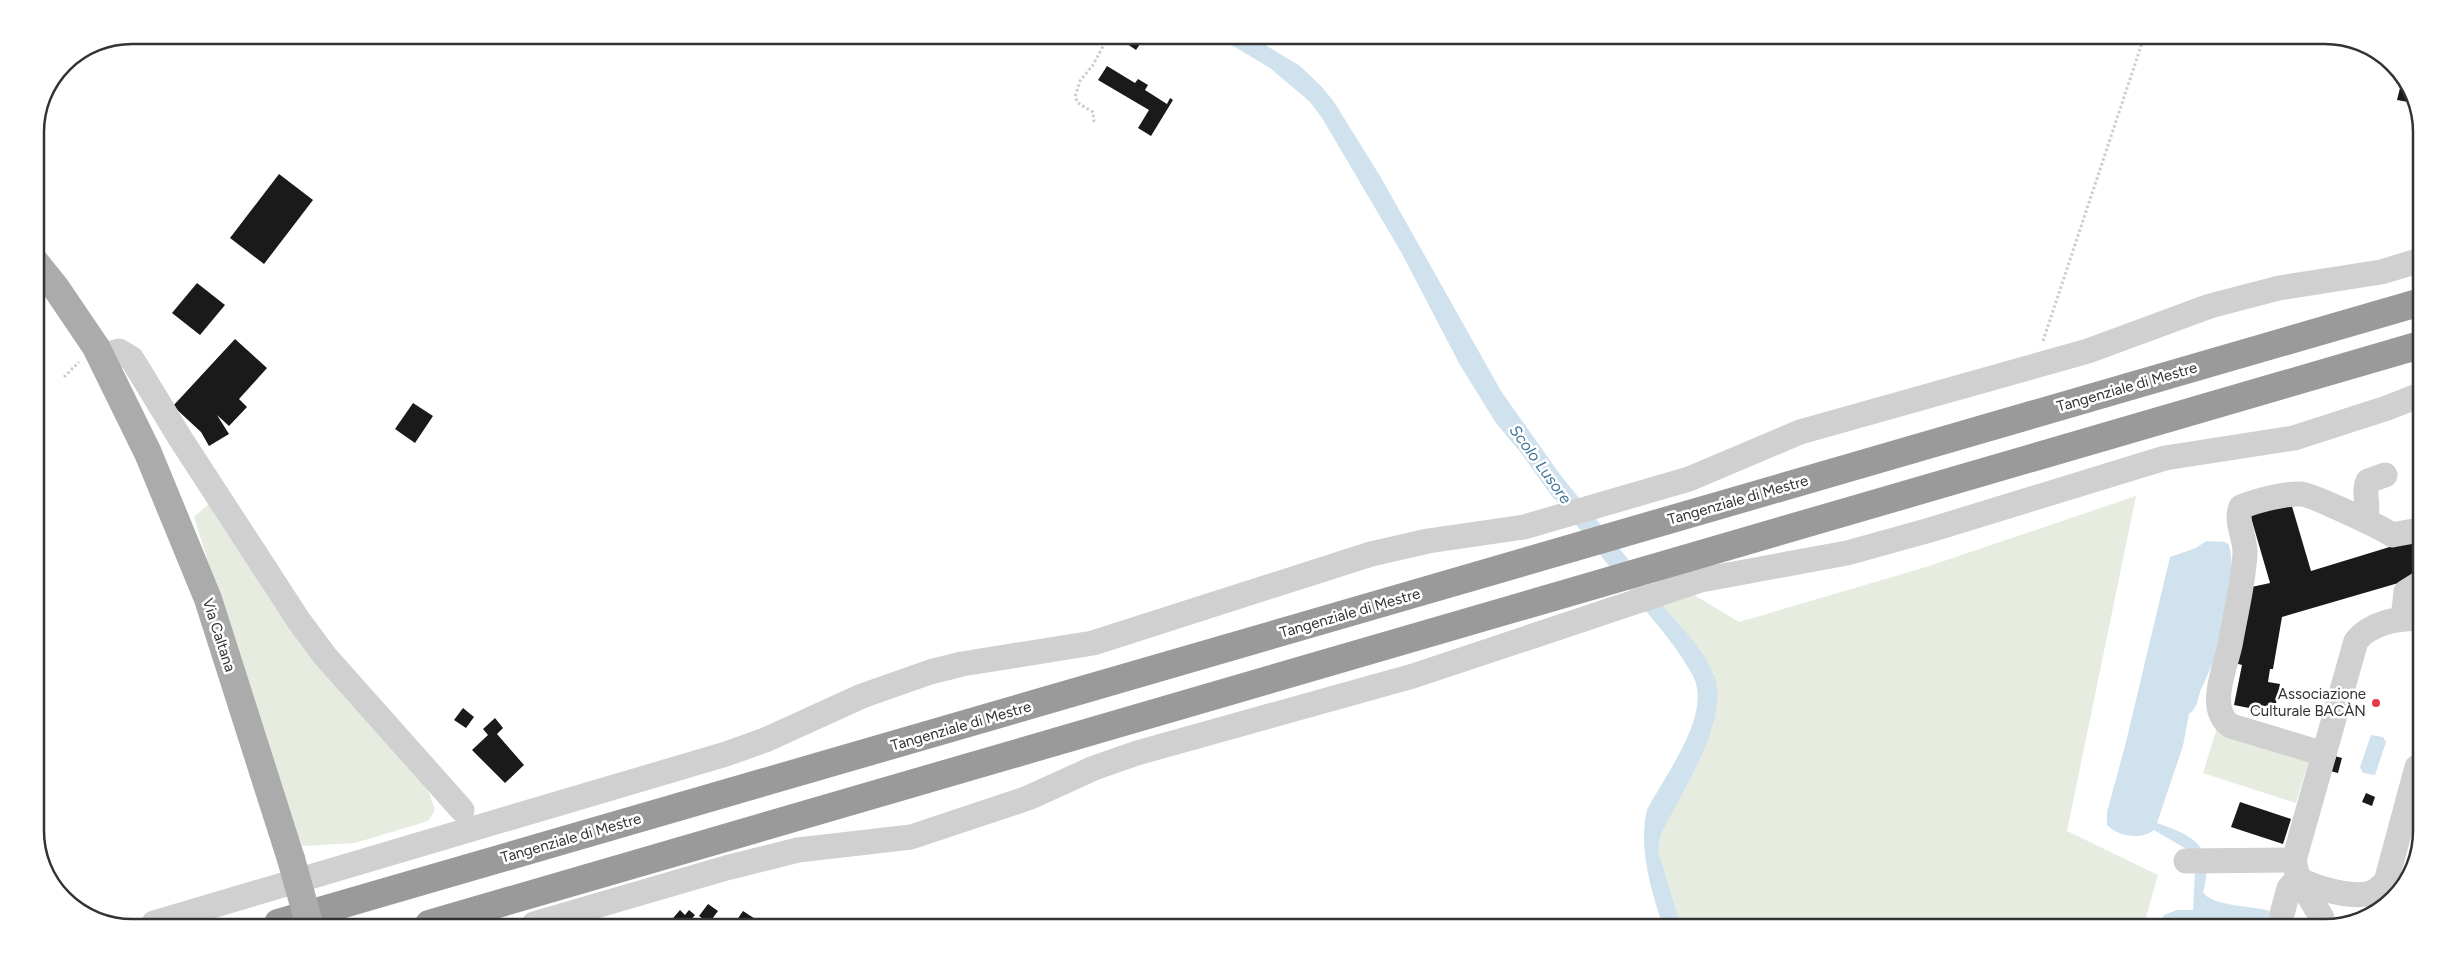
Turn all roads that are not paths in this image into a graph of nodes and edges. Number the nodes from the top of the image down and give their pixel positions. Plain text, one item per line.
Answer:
1 (2413, 262) edge
2 (44, 274) edge
3 (2413, 304) edge
4 (2413, 347) edge
5 (92, 356) junction
6 (2413, 398) edge
7 (2385, 475) dead end
8 (2364, 520) junction
9 (2413, 531) edge
10 (2413, 588) edge
11 (2411, 619) edge
12 (2324, 754) junction
13 (2413, 783) edge
14 (462, 810) dead end
15 (2186, 861) dead end
16 (2296, 869) junction
17 (2282, 914) dead end
18 (2322, 918) dead end
19 (168, 919) edge
20 (292, 919) edge
21 (308, 919) edge
22 (446, 919) edge
23 (551, 919) edge

1 - 19 street
2 - 5 main road, Via Caltana
3 - 20 highway, Tangenziale di Mestre
4 - 22 highway
5 - 14 street
5 - 21 main road, Via Caltana, bridge
6 - 23 street
7 - 8 street
8 - 9 street
8 - 12 street
10 - 11 street
11 - 12 street
12 - 16 street
13 - 16 street
15 - 16 street
16 - 17 street
16 - 18 street

